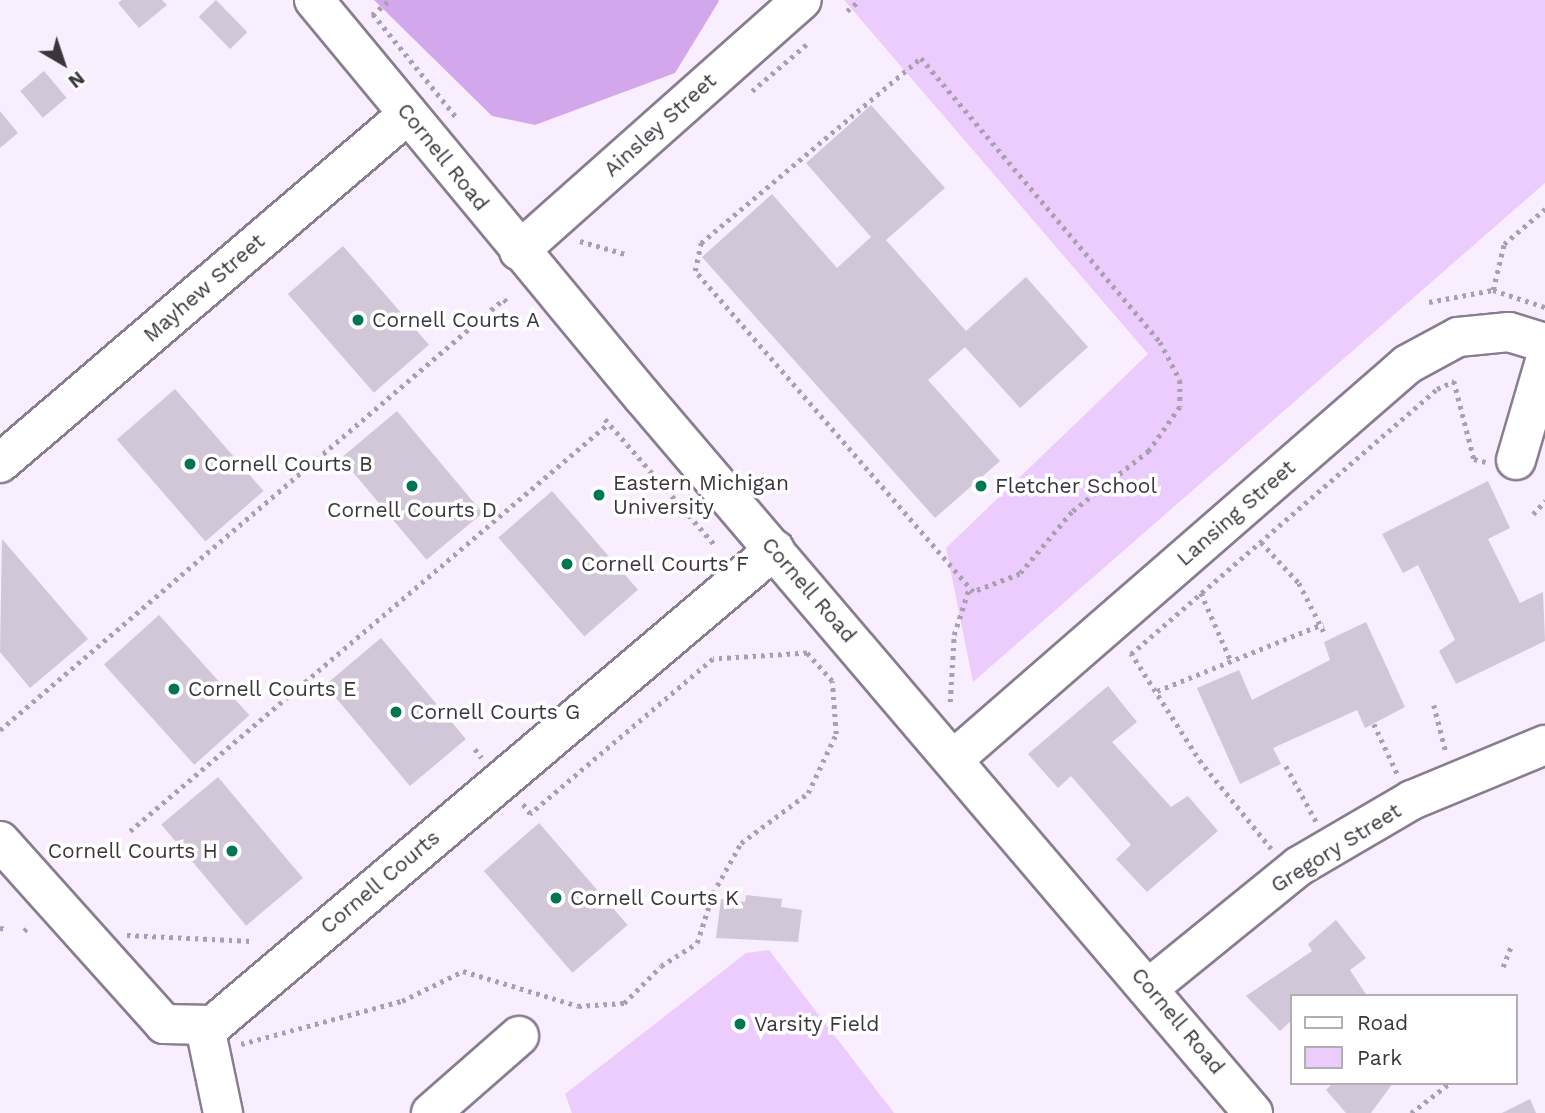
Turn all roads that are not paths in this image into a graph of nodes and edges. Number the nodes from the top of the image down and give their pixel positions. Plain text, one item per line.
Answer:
1 (314, 0) edge
2 (802, 0) edge
3 (408, 114) junction
4 (519, 251) junction
5 (1545, 343) edge
6 (1545, 361) edge
7 (1507, 462) road end
8 (0, 463) edge
9 (775, 549) junction
10 (1545, 745) edge
11 (955, 758) junction
12 (0, 841) edge
13 (1150, 987) junction
14 (519, 1035) dead end
15 (220, 1036) junction
16 (223, 1113) edge
17 (431, 1113) edge
18 (1254, 1113) edge

1 - 3 street, Cornell Road
2 - 4 street, Ainsley Street
3 - 4 street, Cornell Road
3 - 8 street, Mayhew Street
4 - 9 street, Cornell Road
5 - 11 street, Lansing Street
6 - 7 street
9 - 11 street, Cornell Road
9 - 15 street, Cornell Courts
10 - 13 street, Gregory Street
11 - 13 street, Cornell Road
12 - 15 street
13 - 18 street, Cornell Road
14 - 17 street
15 - 16 street

